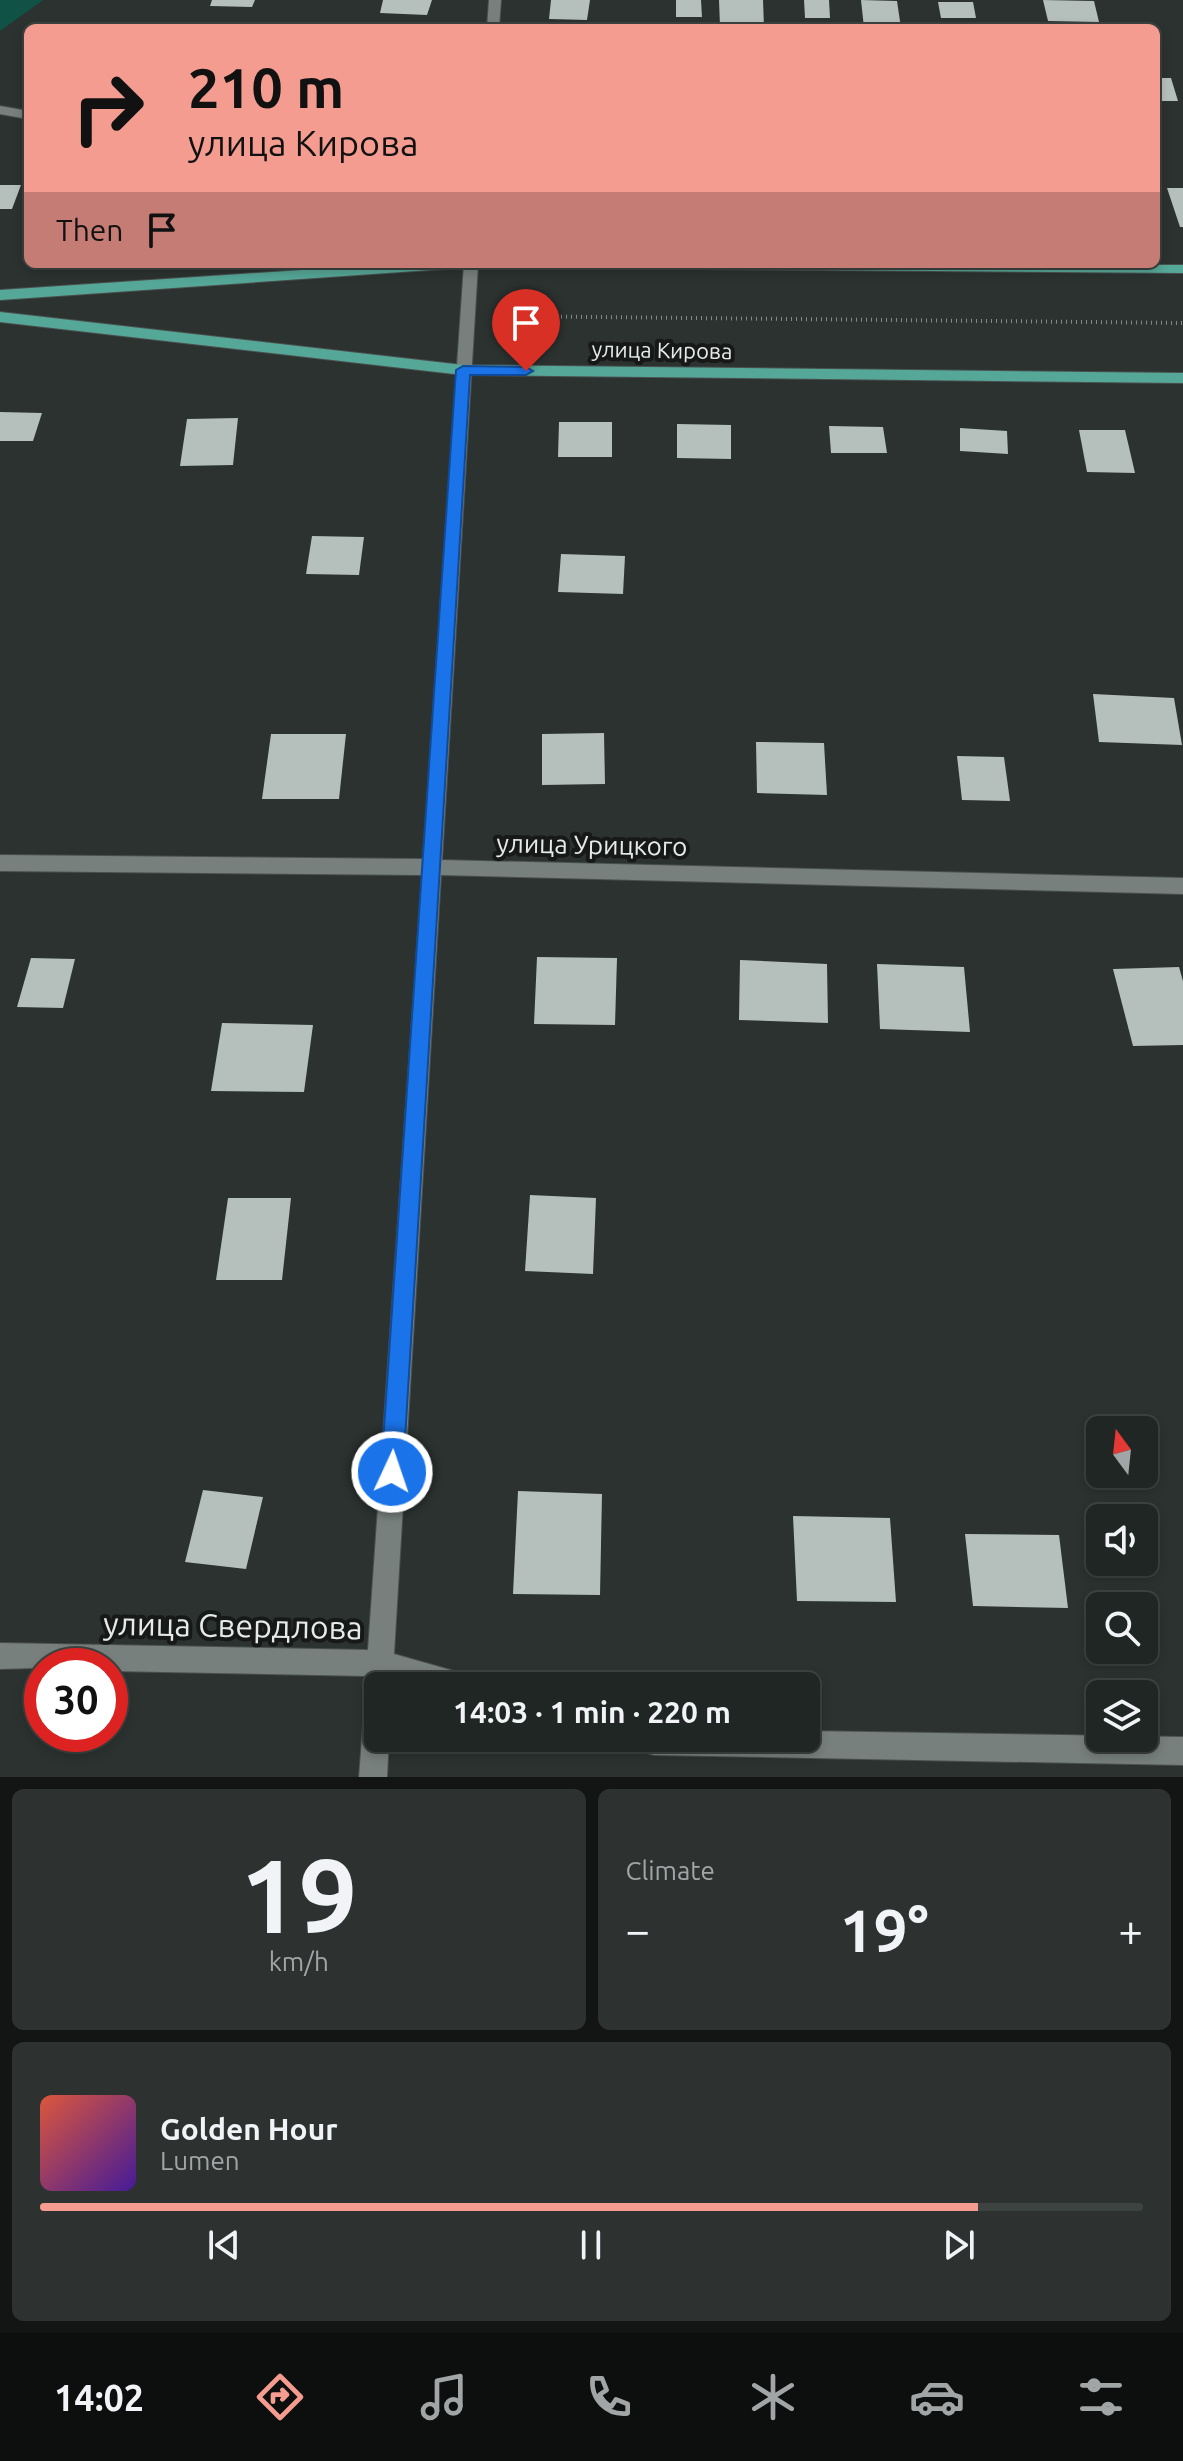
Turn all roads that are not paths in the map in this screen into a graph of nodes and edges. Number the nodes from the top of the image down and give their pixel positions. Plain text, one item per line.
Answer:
1 (495, 0) edge
2 (493, 24) edge
3 (0, 110) edge
4 (24, 114) edge
5 (400, 268) edge
6 (471, 268) edge
7 (1060, 268) edge
8 (1183, 269) edge
9 (0, 295) edge
10 (0, 317) edge
11 (463, 370) junction
12 (1183, 378) edge
13 (0, 863) edge
14 (430, 867) junction
15 (1183, 886) edge
16 (0, 1656) edge
17 (380, 1672) edge
18 (364, 1673) edge
19 (820, 1745) edge
20 (1183, 1751) edge
21 (375, 1752) edge
22 (373, 1777) edge

1 - 2 street
3 - 4 street
5 - 9 main road
6 - 11 street
7 - 8 main road
10 - 11 main road, улица Кирова
11 - 12 main road, улица Кирова
11 - 14 street
13 - 14 street, улица Урицкого
14 - 15 street, улица Урицкого
14 - 17 street
16 - 18 street, улица Свердлова
19 - 20 street
21 - 22 street

